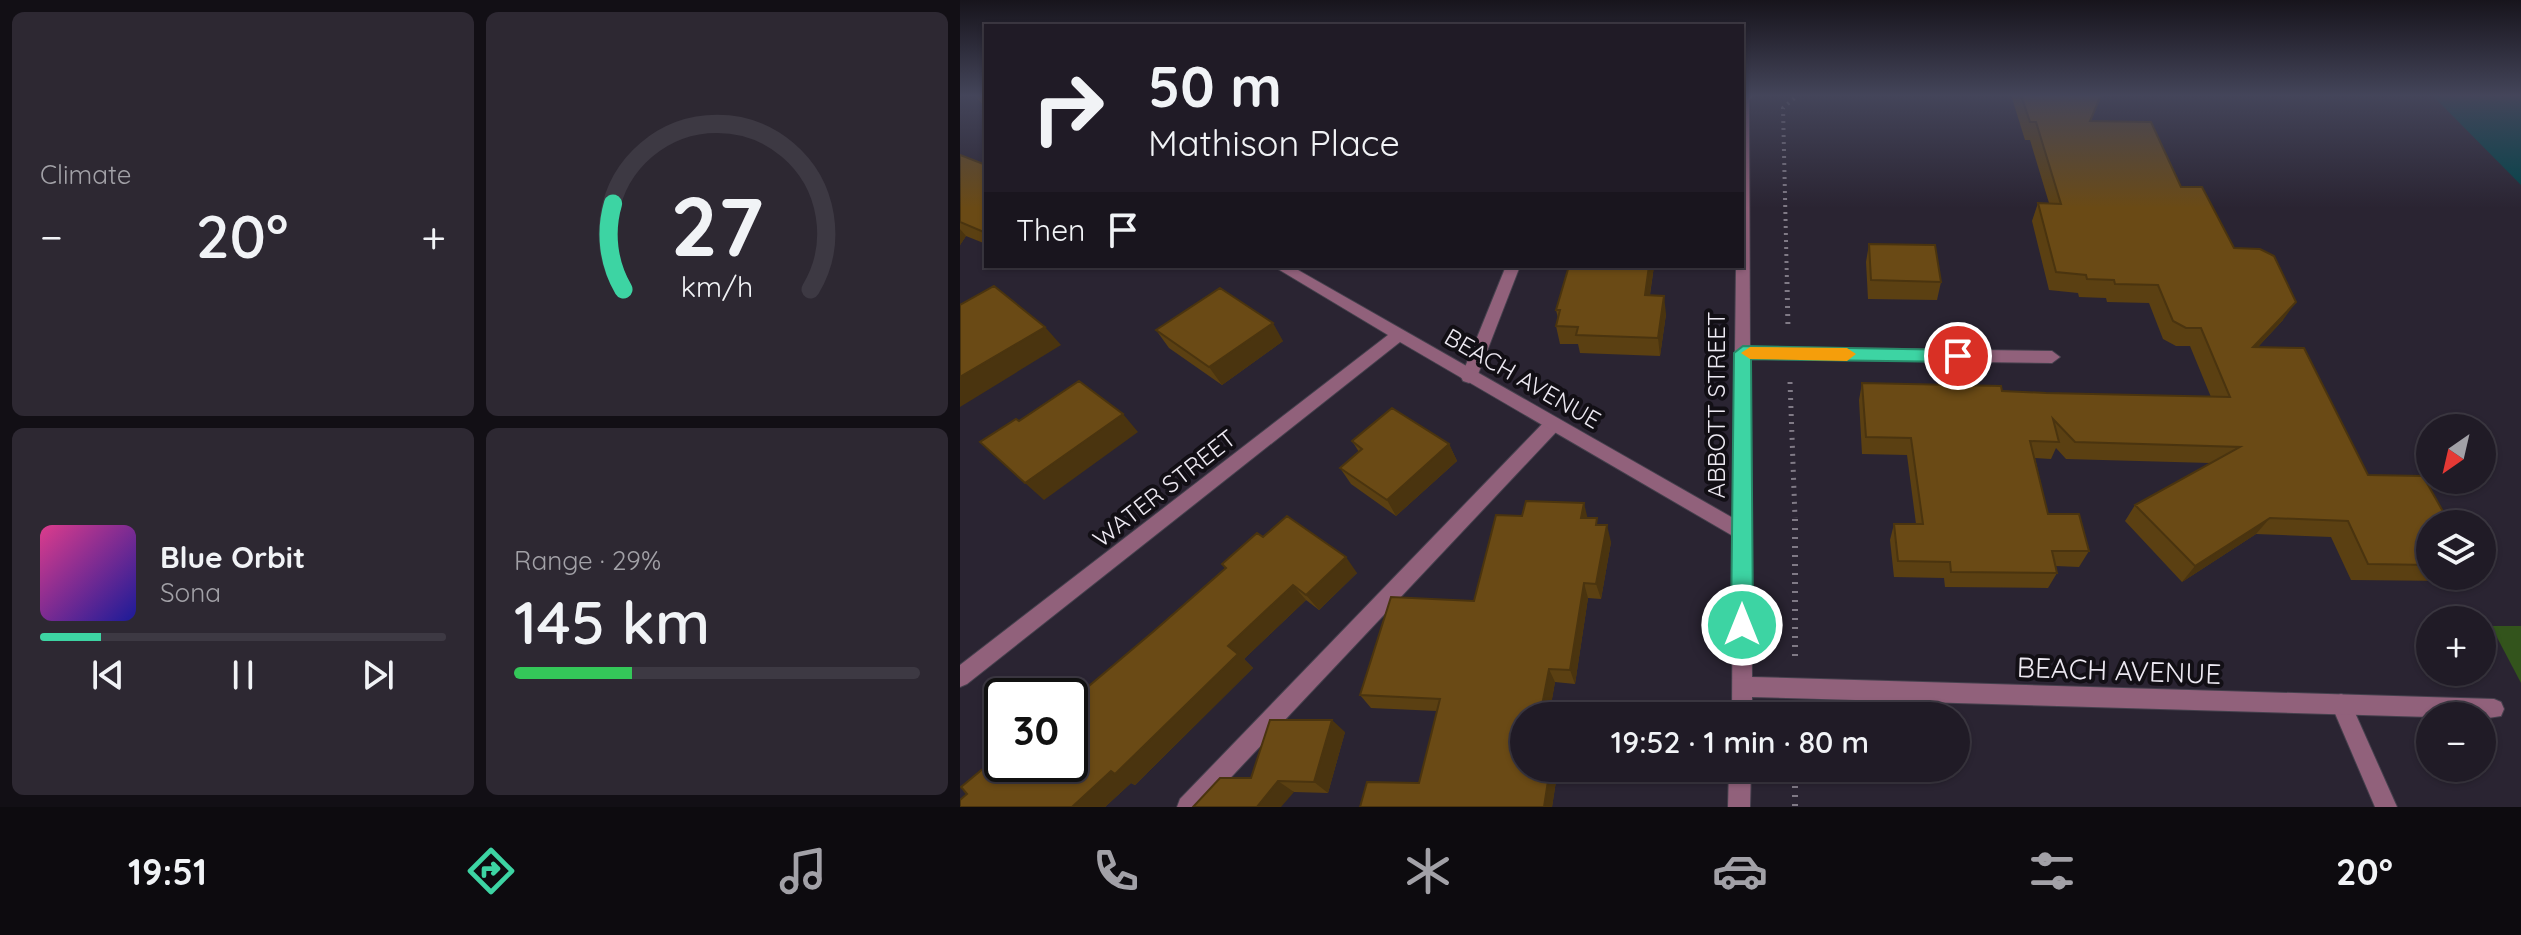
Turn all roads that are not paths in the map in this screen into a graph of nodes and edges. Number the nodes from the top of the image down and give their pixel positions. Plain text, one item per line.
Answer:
1 (1283, 268) edge
2 (1512, 268) edge
3 (1743, 268) edge
4 (1398, 336) junction
5 (1743, 353) junction
6 (2052, 357) dead end
7 (1469, 377) junction
8 (1553, 424) junction
9 (1742, 532) junction
10 (960, 677) edge
11 (1742, 687) junction
12 (1742, 702) edge
13 (2341, 704) junction
14 (2416, 706) edge
15 (1740, 782) edge
16 (1188, 807) edge
17 (1739, 807) edge
18 (2386, 807) edge

1 - 4 street, BEACH AVENUE
2 - 7 street
3 - 5 street, ABBOTT STREET
4 - 7 street, BEACH AVENUE
4 - 10 street, WATER STREET
5 - 6 street
5 - 9 street, ABBOTT STREET
7 - 8 street, BEACH AVENUE
8 - 9 street, BEACH AVENUE
8 - 16 street
9 - 11 street, ABBOTT STREET
11 - 12 street, ABBOTT STREET
11 - 13 street, BEACH AVENUE
13 - 14 street, BEACH AVENUE
13 - 18 street
15 - 17 street

